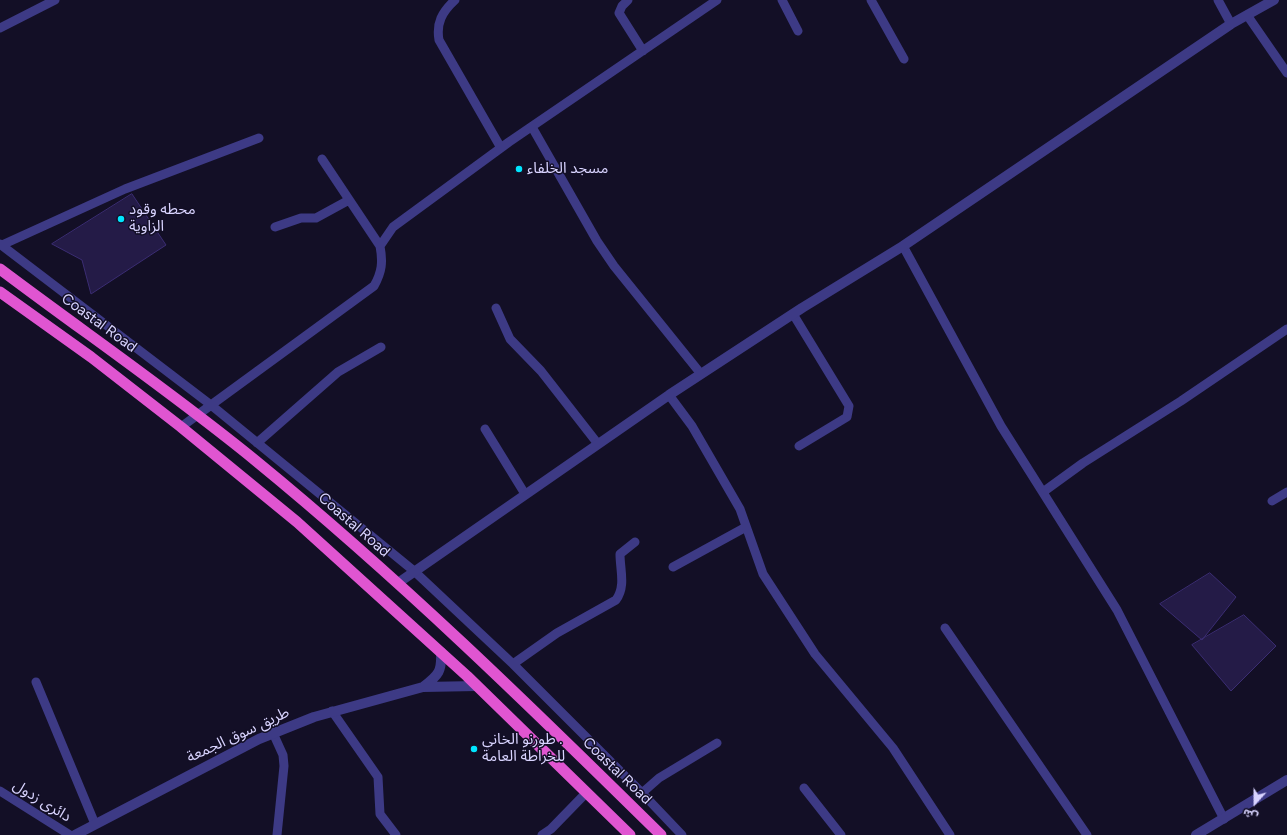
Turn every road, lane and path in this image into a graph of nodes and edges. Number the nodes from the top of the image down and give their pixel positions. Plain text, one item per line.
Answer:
1 (55, 0) edge
2 (455, 0) edge
3 (628, 0) edge
4 (716, 0) edge
5 (782, 0) edge
6 (871, 0) edge
7 (1218, 0) edge
8 (1274, 0) edge
9 (1247, 16) junction
10 (1231, 24) junction
11 (0, 28) edge
12 (798, 31) dead end
13 (643, 51) junction
14 (904, 59) dead end
15 (1287, 73) edge
16 (532, 127) junction
17 (259, 138) dead end
18 (502, 148) junction
19 (322, 159) dead end
20 (349, 200) junction
21 (274, 227) dead end
22 (1, 244) edge
23 (380, 246) junction
24 (903, 246) junction
25 (0, 269) edge
26 (0, 292) edge
27 (496, 308) dead end
28 (794, 314) junction
29 (1287, 329) edge
30 (381, 347) dead end
31 (701, 374) junction
32 (669, 395) junction
33 (211, 406) junction
34 (197, 415) junction
35 (181, 427) junction
36 (484, 429) dead end
37 (257, 443) junction
38 (598, 444) junction
39 (799, 446) dead end
40 (1042, 492) junction
41 (1287, 492) edge
42 (525, 494) junction
43 (1272, 501) dead end
44 (746, 527) junction
45 (635, 542) dead end
46 (673, 567) dead end
47 (414, 571) junction
48 (398, 583) junction
49 (945, 628) dead end
50 (441, 652) junction
51 (513, 664) junction
52 (36, 682) dead end
53 (477, 686) junction
54 (423, 687) junction
55 (332, 711) junction
56 (273, 733) junction
57 (717, 743) dead end
58 (1287, 780) edge
59 (804, 788) dead end
60 (0, 791) edge
61 (642, 792) junction
62 (586, 793) junction
63 (1224, 819) junction
64 (95, 824) junction
65 (70, 835) edge
66 (75, 835) edge
67 (277, 835) edge
68 (396, 835) edge
69 (542, 835) edge
70 (630, 835) edge
71 (661, 835) edge
72 (682, 835) edge
73 (841, 835) edge
74 (950, 835) edge
75 (1087, 835) edge
76 (1196, 835) edge

1 - 11 street
2 - 18 street
3 - 13 street
4 - 13 street
5 - 12 street
6 - 14 street
7 - 10 street
8 - 9 street
9 - 10 street
9 - 15 street
10 - 24 street
13 - 16 street
16 - 18 street
16 - 31 street
17 - 22 street
18 - 23 street
19 - 20 street
20 - 21 street
20 - 23 street
22 - 33 street
23 - 33 street
24 - 28 street
24 - 40 street
25 - 34 highway, Coastal Road
26 - 35 highway
27 - 38 street
28 - 31 street
28 - 39 street
29 - 40 street
30 - 37 street
31 - 32 street
32 - 38 street
32 - 44 street
33 - 34 street
33 - 37 street
34 - 35 street
34 - 48 highway, Coastal Road
35 - 50 highway
36 - 42 street
37 - 47 street
38 - 42 street
40 - 63 street
41 - 43 street
42 - 47 street
44 - 46 street
44 - 74 street
45 - 51 street
47 - 48 street
47 - 51 street
48 - 71 highway, Coastal Road
49 - 75 street
50 - 53 highway
50 - 54 street, طريق سوق الجمعة
51 - 61 street
52 - 64 street
53 - 54 street, طريق سوق الجمعة
53 - 62 highway
54 - 55 street, طريق سوق الجمعة
55 - 56 street, طريق سوق الجمعة
55 - 68 street
56 - 64 street, طريق سوق الجمعة
56 - 67 street
57 - 61 street
58 - 63 street
59 - 73 street
60 - 65 street, دائرى زدول
61 - 72 street
62 - 69 street
62 - 70 highway
63 - 76 street
64 - 66 street, طريق سوق الجمعة

